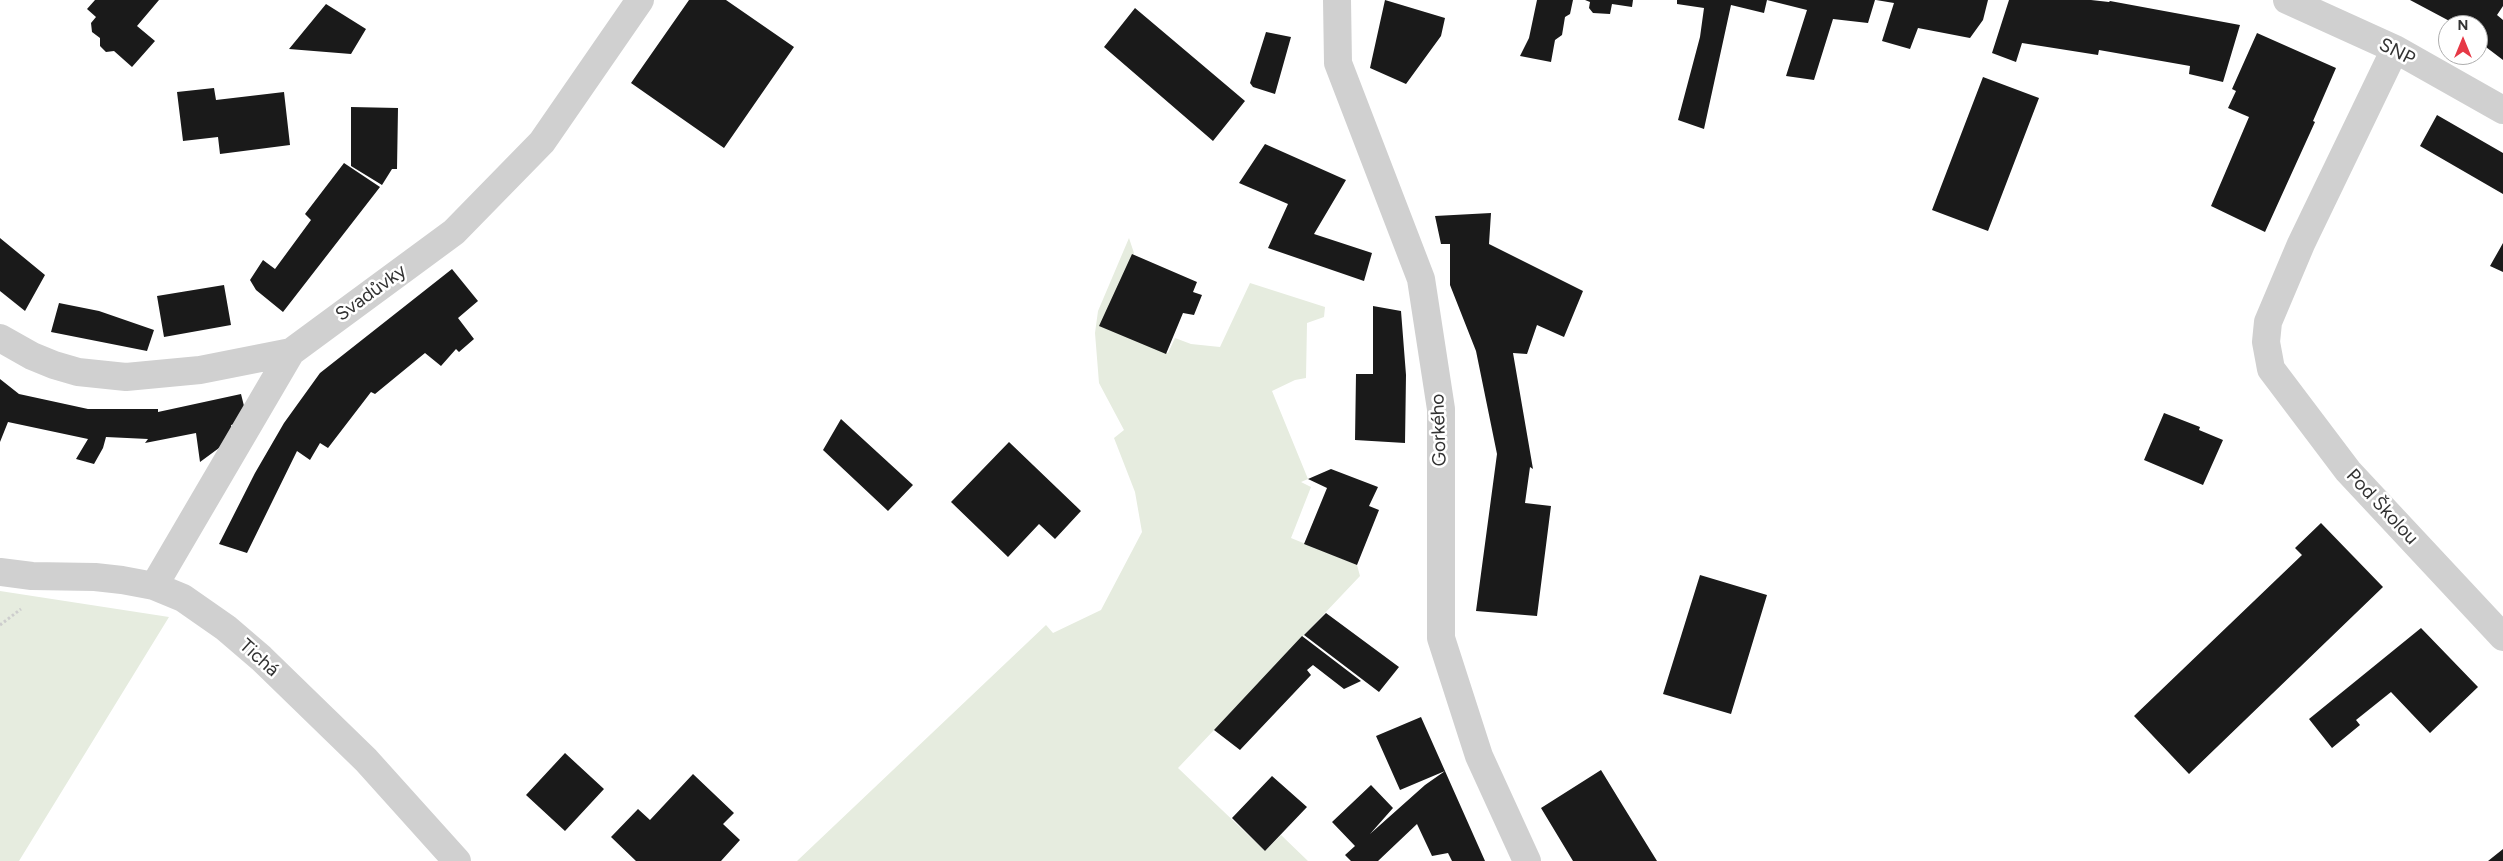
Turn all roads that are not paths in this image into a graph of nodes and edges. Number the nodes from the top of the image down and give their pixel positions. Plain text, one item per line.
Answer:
1 (640, 0) edge
2 (1337, 0) edge
3 (2287, 0) edge
4 (2395, 49) junction
5 (2503, 110) edge
6 (0, 338) edge
7 (291, 352) junction
8 (0, 572) edge
9 (154, 586) junction
10 (2503, 637) edge
11 (457, 861) edge
12 (1527, 861) edge

1 - 7 street, Svadůvky
2 - 12 street, Gorkého
3 - 4 street, SNP
4 - 5 street, SNP
4 - 10 street, Pod Školou
6 - 7 street, Svadůvky
7 - 9 street
8 - 9 street, Tichá
9 - 11 street, Tichá

